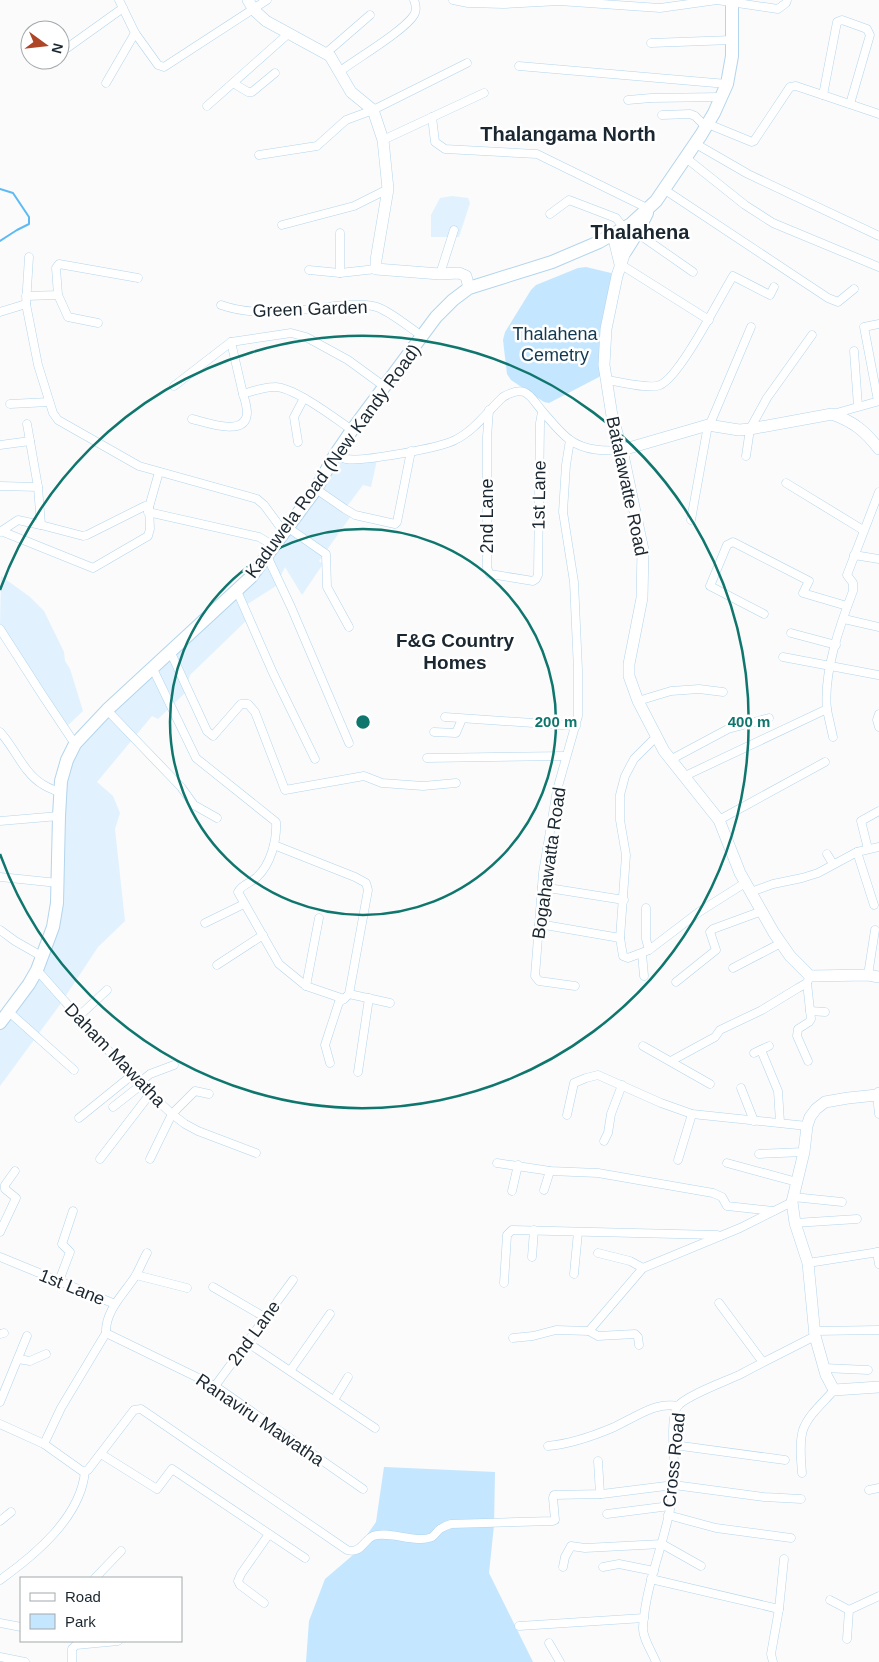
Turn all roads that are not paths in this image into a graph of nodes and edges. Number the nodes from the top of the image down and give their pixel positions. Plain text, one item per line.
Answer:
1 (119, 0) edge
2 (267, 0) edge
3 (414, 0) edge
4 (453, 0) edge
5 (787, 0) edge
6 (732, 1) edge
7 (251, 5) edge
8 (123, 8) junction
9 (370, 15) dead end
10 (135, 33) junction
11 (288, 34) junction
12 (732, 40) junction
13 (652, 43) dead end
14 (70, 46) edge
15 (326, 54) junction
16 (467, 63) dead end
17 (519, 66) dead end
18 (339, 72) junction
19 (275, 74) dead end
20 (106, 83) dead end
21 (233, 83) junction
22 (726, 84) junction
23 (484, 92) dead end
24 (823, 95) junction
25 (721, 97) junction
26 (628, 100) dead end
27 (850, 104) junction
28 (207, 106) dead end
29 (373, 110) junction
30 (879, 114) edge
31 (662, 115) dead end
32 (432, 118) junction
33 (707, 125) junction
34 (383, 140) junction
35 (696, 144) junction
36 (259, 155) dead end
37 (686, 158) junction
38 (388, 189) junction
39 (665, 190) junction
40 (649, 209) junction
41 (550, 214) dead end
42 (282, 225) dead end
43 (454, 230) dead end
44 (618, 231) junction
45 (340, 233) dead end
46 (637, 233) junction
47 (879, 236) edge
48 (29, 257) dead end
49 (622, 258) junction
50 (879, 267) edge
51 (376, 269) junction
52 (309, 270) dead end
53 (693, 272) dead end
54 (340, 273) junction
55 (440, 274) junction
56 (138, 278) dead end
57 (774, 287) dead end
58 (469, 288) junction
59 (854, 289) dead end
60 (58, 295) junction
61 (26, 300) junction
62 (221, 305) dead end
63 (0, 312) edge
64 (709, 320) junction
65 (98, 323) dead end
66 (879, 324) edge
67 (751, 327) dead end
68 (812, 335) dead end
69 (422, 336) junction
70 (231, 342) junction
71 (854, 351) dead end
72 (606, 380) junction
73 (174, 386) dead end
74 (385, 387) junction
75 (243, 394) junction
76 (304, 398) junction
77 (878, 401) edge
78 (49, 402) junction
79 (10, 404) dead end
80 (858, 406) junction
81 (489, 410) junction
82 (542, 412) junction
83 (832, 414) junction
84 (192, 419) dead end
85 (27, 424) dead end
86 (709, 424) junction
87 (750, 429) junction
88 (352, 430) junction
89 (570, 440) junction
90 (30, 441) junction
91 (298, 442) dead end
92 (0, 445) edge
93 (879, 449) edge
94 (622, 450) junction
95 (411, 451) junction
96 (335, 455) junction
97 (746, 456) dead end
98 (158, 472) junction
99 (786, 483) dead end
100 (0, 486) edge
101 (38, 487) junction
102 (316, 488) junction
103 (879, 492) edge
104 (149, 509) junction
105 (691, 520) dead end
106 (41, 524) junction
107 (286, 529) junction
108 (863, 530) junction
109 (0, 532) edge
110 (270, 551) junction
111 (854, 555) junction
112 (879, 559) edge
113 (536, 579) joint
114 (237, 591) junction
115 (847, 606) junction
116 (764, 614) dead end
117 (844, 619) junction
118 (349, 627) dead end
119 (879, 627) edge
120 (0, 629) edge
121 (791, 634) dead end
122 (836, 645) junction
123 (170, 651) junction
124 (783, 657) dead end
125 (830, 666) junction
126 (152, 667) junction
127 (878, 675) edge
128 (723, 692) dead end
129 (638, 701) junction
130 (827, 709) junction
131 (107, 710) junction
132 (879, 714) edge
133 (445, 717) dead end
134 (769, 718) dead end
135 (462, 719) junction
136 (576, 726) junction
137 (879, 727) edge
138 (0, 732) edge
139 (434, 732) dead end
140 (833, 736) dead end
141 (656, 737) junction
142 (349, 743) dead end
143 (75, 744) junction
144 (566, 756) junction
145 (426, 758) dead end
146 (315, 759) dead end
147 (670, 760) junction
148 (825, 762) dead end
149 (685, 776) junction
150 (456, 783) dead end
151 (60, 793) junction
152 (879, 811) edge
153 (59, 816) junction
154 (217, 818) dead end
155 (719, 820) junction
156 (0, 821) edge
157 (274, 845) junction
158 (879, 847) edge
159 (868, 849) junction
160 (857, 852) junction
161 (827, 854) dead end
162 (833, 864) junction
163 (0, 876) edge
164 (58, 883) junction
165 (542, 887) junction
166 (748, 887) junction
167 (624, 900) junction
168 (244, 904) junction
169 (874, 905) dead end
170 (646, 908) dead end
171 (762, 911) junction
172 (320, 918) dead end
173 (205, 923) dead end
174 (539, 924) junction
175 (0, 930) edge
176 (874, 930) edge
177 (263, 935) junction
178 (620, 938) junction
179 (781, 943) junction
180 (645, 952) junction
181 (43, 957) junction
182 (217, 966) dead end
183 (734, 968) dead end
184 (37, 970) junction
185 (644, 976) dead end
186 (874, 976) edge
187 (808, 979) junction
188 (676, 982) dead end
189 (306, 986) junction
190 (575, 986) dead end
191 (107, 990) dead end
192 (346, 996) junction
193 (369, 998) junction
194 (390, 1003) dead end
195 (810, 1011) junction
196 (825, 1012) dead end
197 (3, 1016) edge
198 (78, 1017) junction
199 (642, 1046) dead end
200 (769, 1046) dead end
201 (671, 1061) junction
202 (808, 1061) dead end
203 (330, 1063) dead end
204 (174, 1065) dead end
205 (74, 1070) dead end
206 (358, 1072) dead end
207 (131, 1076) junction
208 (140, 1084) junction
209 (710, 1084) dead end
210 (622, 1085) junction
211 (742, 1088) dead end
212 (150, 1094) junction
213 (209, 1094) dead end
214 (878, 1094) edge
215 (114, 1107) dead end
216 (172, 1114) junction
217 (692, 1114) junction
218 (879, 1114) edge
219 (567, 1115) dead end
220 (79, 1118) dead end
221 (754, 1121) junction
222 (780, 1122) junction
223 (807, 1126) junction
224 (604, 1141) dead end
225 (804, 1152) junction
226 (256, 1153) dead end
227 (759, 1154) dead end
228 (100, 1159) dead end
229 (150, 1159) dead end
230 (678, 1160) dead end
231 (497, 1162) dead end
232 (727, 1163) dead end
233 (518, 1166) junction
234 (550, 1170) junction
235 (15, 1171) dead end
236 (797, 1182) junction
237 (544, 1190) dead end
238 (512, 1191) dead end
239 (793, 1200) junction
240 (842, 1202) dead end
241 (73, 1211) dead end
242 (774, 1211) junction
243 (856, 1219) dead end
244 (795, 1223) junction
245 (1, 1229) edge
246 (534, 1230) junction
247 (578, 1232) junction
248 (722, 1236) junction
249 (878, 1252) edge
250 (147, 1253) dead end
251 (598, 1253) dead end
252 (532, 1256) dead end
253 (0, 1257) edge
254 (808, 1263) junction
255 (879, 1264) edge
256 (643, 1268) junction
257 (574, 1274) dead end
258 (136, 1275) junction
259 (293, 1280) dead end
260 (59, 1281) junction
261 (504, 1283) dead end
262 (214, 1287) dead end
263 (187, 1288) dead end
264 (720, 1303) dead end
265 (115, 1304) junction
266 (330, 1314) dead end
267 (266, 1318) junction
268 (879, 1330) edge
269 (589, 1331) junction
270 (106, 1333) junction
271 (815, 1333) junction
272 (27, 1336) dead end
273 (513, 1338) dead end
274 (248, 1343) junction
275 (639, 1345) dead end
276 (46, 1354) dead end
277 (18, 1359) junction
278 (762, 1361) junction
279 (824, 1368) junction
280 (868, 1370) dead end
281 (290, 1371) junction
282 (348, 1377) dead end
283 (215, 1386) junction
284 (879, 1387) edge
285 (834, 1390) junction
286 (334, 1400) junction
287 (0, 1402) edge
288 (678, 1406) junction
289 (0, 1424) edge
290 (375, 1428) dead end
291 (44, 1444) junction
292 (674, 1445) junction
293 (548, 1446) dead end
294 (101, 1454) junction
295 (785, 1460) dead end
296 (598, 1461) dead end
297 (86, 1471) junction
298 (802, 1473) dead end
299 (674, 1486) junction
300 (879, 1488) edge
301 (363, 1489) dead end
302 (869, 1490) dead end
303 (600, 1494) junction
304 (801, 1499) dead end
305 (670, 1506) junction
306 (11, 1512) dead end
307 (607, 1514) dead end
308 (668, 1514) junction
309 (0, 1521) edge
310 (269, 1534) junction
311 (791, 1538) dead end
312 (662, 1544) junction
313 (120, 1551) dead end
314 (305, 1558) dead end
315 (784, 1559) dead end
316 (701, 1566) dead end
317 (563, 1567) dead end
318 (603, 1567) dead end
319 (654, 1571) junction
320 (96, 1577) edge
321 (651, 1579) junction
322 (0, 1580) edge
323 (879, 1596) edge
324 (830, 1600) dead end
325 (264, 1603) dead end
326 (779, 1609) junction
327 (849, 1610) junction
328 (644, 1618) junction
329 (0, 1623) edge
330 (519, 1626) dead end
331 (20, 1627) edge
332 (847, 1639) dead end
333 (100, 1642) edge
334 (549, 1643) dead end
335 (0, 1657) edge
336 (24, 1662) edge
337 (72, 1662) edge
338 (560, 1662) edge
339 (656, 1662) edge
340 (773, 1662) edge

1 - 8 street
2 - 7 street
3 - 18 street
4 - 6 street
5 - 6 street
6 - 12 main road, Kaduwela Road (New Kandy Road)
7 - 10 street
7 - 11 street
8 - 10 street
8 - 14 street
9 - 15 street
10 - 20 street
11 - 15 street
11 - 21 street
12 - 13 street
12 - 22 main road, Kaduwela Road (New Kandy Road)
15 - 18 street
16 - 29 street
17 - 22 street
18 - 29 street
19 - 21 street
21 - 28 street
22 - 25 main road, Kaduwela Road (New Kandy Road)
23 - 32 street
24 - 27 street
24 - 27 street
24 - 33 street
25 - 26 street
25 - 33 main road, Kaduwela Road (New Kandy Road)
27 - 30 street
29 - 34 street
29 - 36 street
31 - 33 street
32 - 34 street
32 - 40 street
33 - 35 main road, Kaduwela Road (New Kandy Road)
34 - 38 street
35 - 37 main road, Kaduwela Road (New Kandy Road)
35 - 47 street
37 - 39 main road, Kaduwela Road (New Kandy Road)
37 - 50 street
38 - 42 street
38 - 51 street
39 - 40 main road, Kaduwela Road (New Kandy Road)
39 - 59 street
40 - 44 main road, Kaduwela Road (New Kandy Road)
40 - 46 main road
41 - 44 street
43 - 55 street
44 - 49 street, Batalawatte Road
44 - 58 main road, Kaduwela Road (New Kandy Road)
45 - 54 street
46 - 49 main road
46 - 53 street
48 - 61 street
49 - 64 street
49 - 72 street, Batalawatte Road
51 - 54 street
51 - 55 street
52 - 54 street
55 - 58 street
56 - 60 street
57 - 64 street
58 - 69 main road, Kaduwela Road (New Kandy Road)
60 - 61 street
60 - 65 street
61 - 63 street
61 - 78 street
62 - 69 street, Green Garden
64 - 72 street
66 - 77 street
67 - 86 street
68 - 87 street
69 - 74 main road, Kaduwela Road (New Kandy Road)
70 - 73 street
70 - 74 street
70 - 75 street
71 - 80 street
72 - 94 street, Batalawatte Road
74 - 88 main road, Kaduwela Road (New Kandy Road)
75 - 76 street
75 - 84 street
76 - 88 street
76 - 91 street
77 - 80 street
78 - 79 street
78 - 98 street
80 - 83 street
81 - 82 street
81 - 95 street
81 - 113 street, 2nd Lane
82 - 89 street
82 - 113 street, 1st Lane
83 - 87 street
83 - 93 street
85 - 90 street
86 - 87 street
86 - 94 street
86 - 105 street
87 - 97 street
88 - 96 main road, Kaduwela Road (New Kandy Road)
89 - 94 street
89 - 136 street, Bogahawatta Road
90 - 92 street
90 - 101 street
94 - 129 street, Batalawatte Road
95 - 96 street
95 - 102 street
96 - 102 main road, Kaduwela Road (New Kandy Road)
98 - 104 street
98 - 107 street
99 - 108 street
100 - 101 street
101 - 106 street
102 - 107 main road, Kaduwela Road (New Kandy Road)
103 - 108 street
104 - 106 street
104 - 109 street
104 - 110 street
106 - 109 street
107 - 110 main road, Kaduwela Road (New Kandy Road)
107 - 118 street
108 - 111 street
110 - 114 main road, Kaduwela Road (New Kandy Road)
110 - 142 street
111 - 112 street
111 - 115 street
114 - 123 main road, Kaduwela Road (New Kandy Road)
114 - 146 street
115 - 116 street
115 - 117 street
117 - 119 street
117 - 122 street
120 - 143 street
121 - 122 street
122 - 125 street
123 - 126 main road, Kaduwela Road (New Kandy Road)
123 - 150 street
124 - 125 street
125 - 127 street
125 - 130 street
126 - 131 main road, Kaduwela Road (New Kandy Road)
126 - 157 street
128 - 129 street
129 - 141 street, Batalawatte Road
130 - 140 street
130 - 149 street
131 - 143 main road, Kaduwela Road (New Kandy Road)
131 - 154 street
132 - 137 street
133 - 135 street
134 - 147 street
135 - 136 street
135 - 139 street
136 - 144 street, Bogahawatta Road
138 - 151 street
141 - 147 street, Batalawatte Road
141 - 167 street
143 - 151 main road, Kaduwela Road (New Kandy Road)
144 - 145 street
144 - 165 street, Bogahawatta Road
147 - 149 street, Batalawatte Road
148 - 155 street
149 - 155 street, Batalawatte Road
151 - 153 main road, Kaduwela Road (New Kandy Road)
152 - 159 street
153 - 156 street
153 - 164 main road, Kaduwela Road (New Kandy Road)
155 - 166 street, Batalawatte Road
157 - 168 street
157 - 192 street
158 - 159 street
159 - 160 street
160 - 162 street
160 - 169 street
161 - 162 street
162 - 166 street
163 - 164 street
164 - 181 main road, Kaduwela Road (New Kandy Road)
165 - 167 street
165 - 174 street, Bogahawatta Road
166 - 171 street, Batalawatte Road
166 - 180 street
167 - 178 street
168 - 173 street
168 - 177 street
170 - 180 street
171 - 179 street, Batalawatte Road
171 - 188 street
172 - 189 street
174 - 178 street
174 - 190 street, Bogahawatta Road
175 - 181 street
176 - 186 street
177 - 182 street
177 - 189 street
178 - 180 street
179 - 183 street
179 - 187 street, Batalawatte Road
180 - 185 street
181 - 184 main road, Kaduwela Road (New Kandy Road)
184 - 197 main road, Kaduwela Road (New Kandy Road)
184 - 198 street, Daham Mawatha
186 - 187 street
187 - 195 street
187 - 201 street
189 - 192 street
191 - 198 street
192 - 193 street
192 - 203 street
193 - 194 street
193 - 206 street
195 - 196 street
195 - 202 street
197 - 205 street
198 - 207 street, Daham Mawatha
199 - 201 street
200 - 222 street
201 - 209 street
204 - 208 street
207 - 208 street, Daham Mawatha
207 - 220 street
208 - 212 street, Daham Mawatha
208 - 215 street
210 - 217 street
210 - 219 street
210 - 224 street
211 - 221 street
212 - 216 street, Daham Mawatha
212 - 228 street
213 - 216 street
214 - 218 street
214 - 223 street
216 - 226 street, Daham Mawatha
216 - 229 street
217 - 221 street
217 - 230 street
221 - 222 street
222 - 223 street
223 - 225 street
225 - 227 street
225 - 236 street
231 - 233 street
232 - 236 street
233 - 234 street
233 - 238 street
234 - 237 street
234 - 242 street
235 - 245 street
236 - 239 street
239 - 240 street
239 - 242 street
239 - 244 street
241 - 260 street
242 - 248 street
243 - 244 street
244 - 254 street
246 - 247 street
246 - 252 street
246 - 261 street
247 - 248 street
247 - 257 street
248 - 256 street
249 - 254 street
249 - 255 street
250 - 258 street, 1st Lane
251 - 256 street
253 - 260 street, 1st Lane
254 - 271 street
256 - 269 street
258 - 263 street
258 - 265 street, 1st Lane
259 - 267 street, 2nd Lane
260 - 265 street, 1st Lane
262 - 267 street
264 - 278 street
265 - 270 street, 1st Lane
266 - 281 street
267 - 274 street, 2nd Lane
268 - 271 street
269 - 273 street
269 - 275 street
270 - 283 street, Ranaviru Mawatha
270 - 291 street
271 - 278 street, Cross Road
271 - 279 street
272 - 277 street
274 - 281 street
274 - 283 street, 2nd Lane
276 - 277 street
277 - 287 street
278 - 288 street, Cross Road
279 - 280 street
279 - 285 street
281 - 286 street
282 - 286 street
283 - 301 street, Ranaviru Mawatha
284 - 285 street
285 - 298 street
286 - 290 street
288 - 292 street, Cross Road
288 - 293 street
289 - 291 street
291 - 297 street
292 - 295 street
292 - 299 street, Cross Road
294 - 297 street
294 - 303 street
294 - 310 street
296 - 303 street
297 - 322 street
299 - 303 street
299 - 304 street
299 - 305 street, Cross Road
300 - 302 street
305 - 307 street
305 - 308 street, Cross Road
306 - 309 street
308 - 311 street
308 - 312 street, Cross Road
310 - 314 street
310 - 325 street
312 - 316 street
312 - 317 street
312 - 319 street, Cross Road
313 - 320 street
315 - 326 street
318 - 319 street
319 - 321 street, Cross Road
321 - 326 street
321 - 328 street, Cross Road
323 - 327 street
324 - 327 street
326 - 340 street
327 - 332 street
328 - 330 street
328 - 339 street, Cross Road
329 - 331 street
333 - 337 street
334 - 338 street
335 - 336 street

